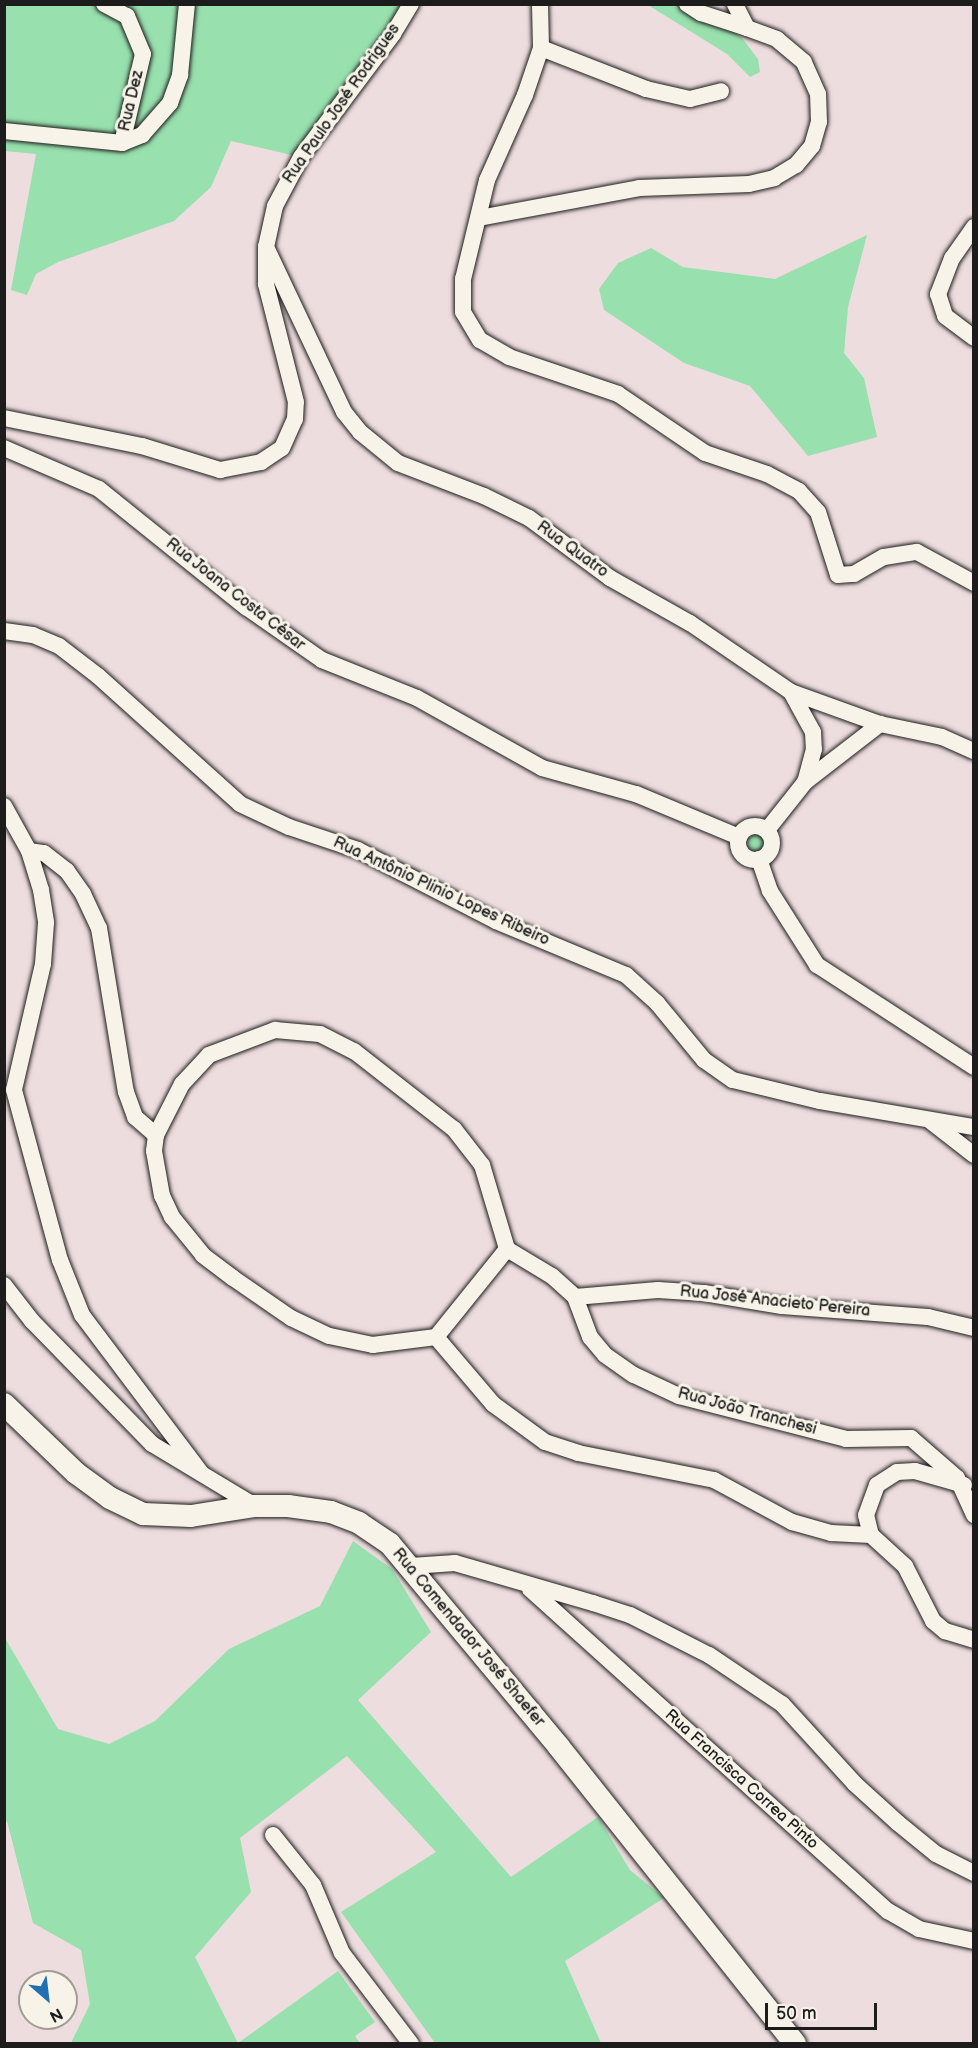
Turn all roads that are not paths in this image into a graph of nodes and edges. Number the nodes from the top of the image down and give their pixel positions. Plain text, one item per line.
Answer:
1 (104, 4) edge
2 (187, 4) edge
3 (411, 4) edge
4 (540, 4) edge
5 (687, 4) edge
6 (735, 4) edge
7 (747, 28) junction
8 (541, 48) junction
9 (721, 91) dead end
10 (4, 131) edge
11 (122, 143) junction
12 (479, 218) junction
13 (974, 226) edge
14 (267, 247) junction
15 (974, 338) edge
16 (4, 418) edge
17 (4, 448) edge
18 (974, 583) edge
19 (4, 631) edge
20 (792, 692) junction
21 (880, 724) junction
22 (974, 751) edge
23 (805, 782) junction
24 (4, 806) edge
25 (767, 830) junction
26 (739, 837) junction
27 (29, 851) junction
28 (759, 859) junction
29 (974, 1067) edge
30 (928, 1119) junction
31 (974, 1127) edge
32 (156, 1135) junction
33 (974, 1155) edge
34 (507, 1249) junction
35 (4, 1285) edge
36 (575, 1297) junction
37 (974, 1328) edge
38 (436, 1337) junction
39 (4, 1404) edge
40 (201, 1473) junction
41 (968, 1486) edge
42 (255, 1506) junction
43 (974, 1515) edge
44 (871, 1535) junction
45 (411, 1566) junction
46 (527, 1586) junction
47 (974, 1641) edge
48 (273, 1835) dead end
49 (974, 1873) edge
50 (974, 1941) edge
51 (411, 2043) edge
52 (795, 2043) edge

1 - 11 street, Rua Dez
2 - 11 street
3 - 14 street, Rua Paulo José Rodrigues
4 - 8 street
5 - 7 street
6 - 7 street
7 - 12 street
8 - 9 street
8 - 12 street
10 - 11 street
12 - 18 street
13 - 15 street
14 - 16 street, Rua Paulo José Rodrigues
14 - 20 street, Rua Quatro
17 - 26 street, Rua Joana Costa César
19 - 30 street, Rua Antônio Plinio Lopes Ribeiro
20 - 21 street, Rua Quatro
20 - 23 street
21 - 22 street, Rua Quatro
21 - 23 street
23 - 25 street
24 - 27 street
25 - 26 street
25 - 28 street
26 - 28 street
27 - 32 street
27 - 40 street
28 - 29 street
30 - 31 street, Rua Antônio Plinio Lopes Ribeiro
30 - 33 street
32 - 34 street
32 - 38 street
34 - 36 street, Rua João Tranchesi
34 - 38 street
35 - 40 street
36 - 37 street, Rua José Anacieto Pereira
36 - 41 street, Rua João Tranchesi
38 - 44 street
39 - 42 street, Rua Comendador José Shaefer
40 - 42 street
41 - 43 street, Rua João Tranchesi
41 - 44 street
42 - 45 street, Rua Comendador José Shaefer
44 - 47 street
45 - 46 street
45 - 52 street, Rua Comendador José Shaefer
46 - 49 street
46 - 50 street, Rua Francisca Correa Pinto
48 - 51 street

